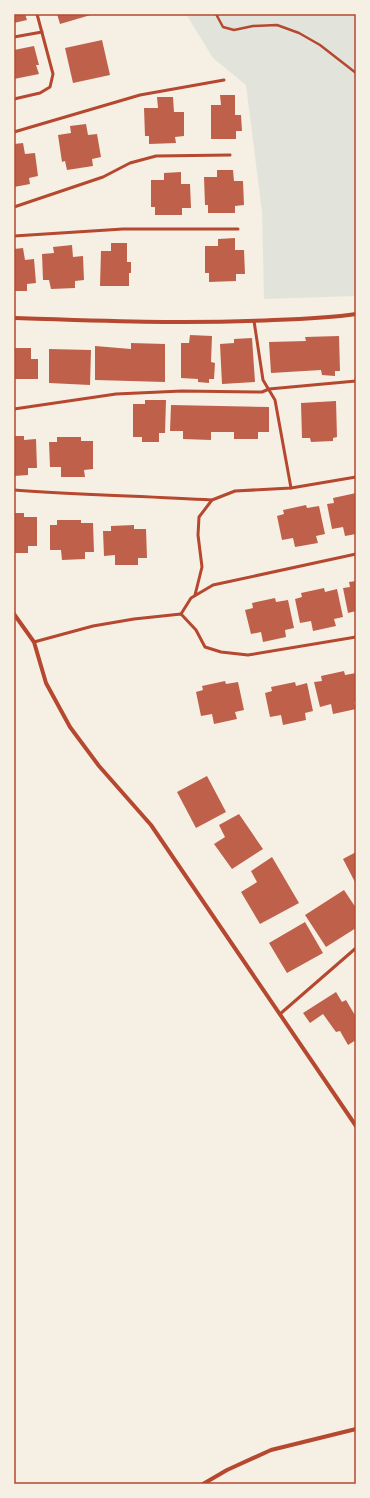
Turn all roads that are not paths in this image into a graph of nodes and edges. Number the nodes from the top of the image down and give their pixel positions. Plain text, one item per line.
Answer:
1 (37, 14) edge
2 (42, 32) junction
3 (14, 37) edge
4 (224, 80) dead end
5 (14, 99) edge
6 (14, 132) edge
7 (230, 154) dead end
8 (14, 207) edge
9 (238, 229) dead end
10 (14, 236) edge
11 (356, 314) edge
12 (14, 318) edge
13 (254, 321) junction
14 (356, 381) edge
15 (269, 389) junction
16 (14, 409) edge
17 (356, 477) edge
18 (291, 488) junction
19 (14, 490) edge
20 (212, 500) junction
21 (356, 554) edge
22 (195, 595) junction
23 (14, 614) edge
24 (181, 614) junction
25 (356, 637) edge
26 (34, 642) junction
27 (356, 948) edge
28 (280, 1014) junction
29 (356, 1126) edge
30 (356, 1429) edge
31 (203, 1484) edge

1 - 2 lane
2 - 3 lane
2 - 5 lane
4 - 6 lane
7 - 8 lane
9 - 10 lane
11 - 13 street
12 - 13 street
13 - 15 lane
14 - 15 lane
15 - 16 lane
15 - 18 lane
17 - 18 lane
18 - 20 lane
19 - 20 lane
20 - 22 lane
21 - 22 lane
22 - 24 lane
23 - 26 street
24 - 25 lane
24 - 26 lane
26 - 28 street
27 - 28 lane
28 - 29 street
30 - 31 street

